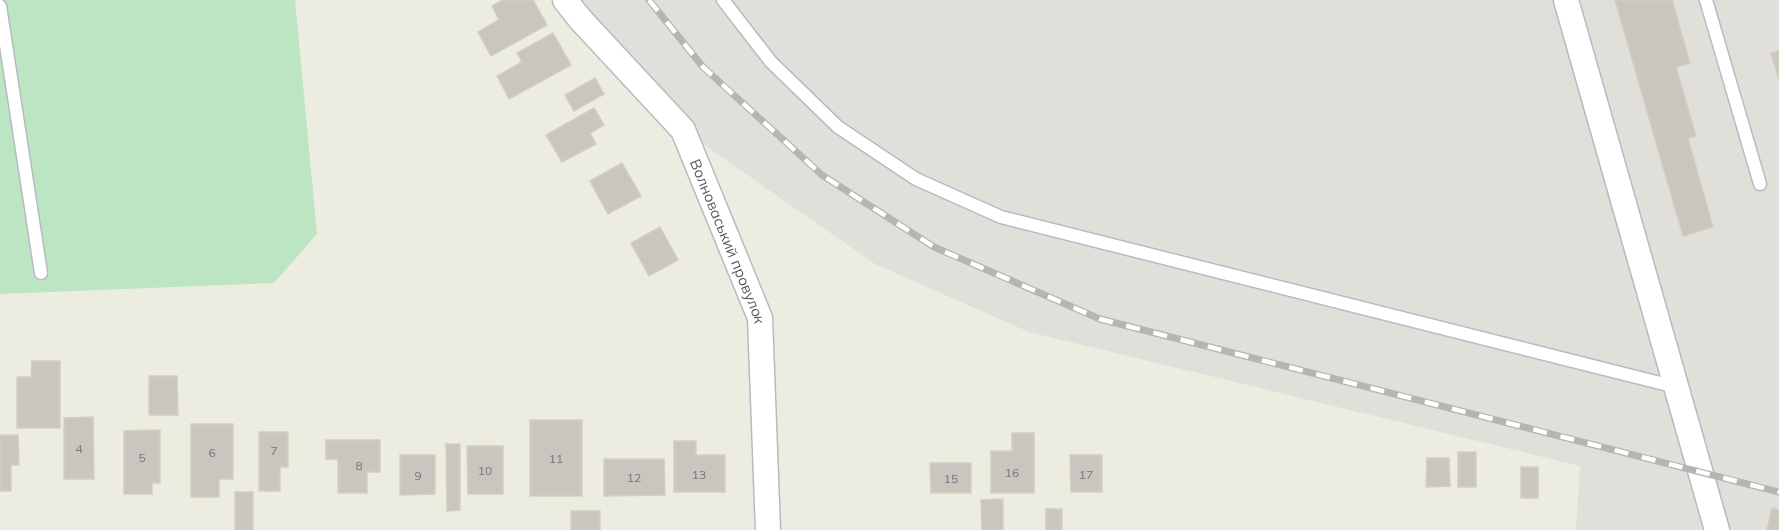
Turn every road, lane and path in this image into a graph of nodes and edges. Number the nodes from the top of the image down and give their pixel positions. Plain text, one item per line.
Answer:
1 (565, 0) edge
2 (723, 0) edge
3 (1566, 0) edge
4 (1707, 0) edge
5 (0, 6) edge
6 (1760, 184) dead end
7 (41, 273) dead end
8 (1677, 388) junction
9 (768, 530) edge
10 (1717, 530) edge

1 - 9 street, Волноваський провулок
2 - 8 lane
3 - 8 street
4 - 6 lane
5 - 7 lane
8 - 10 street

